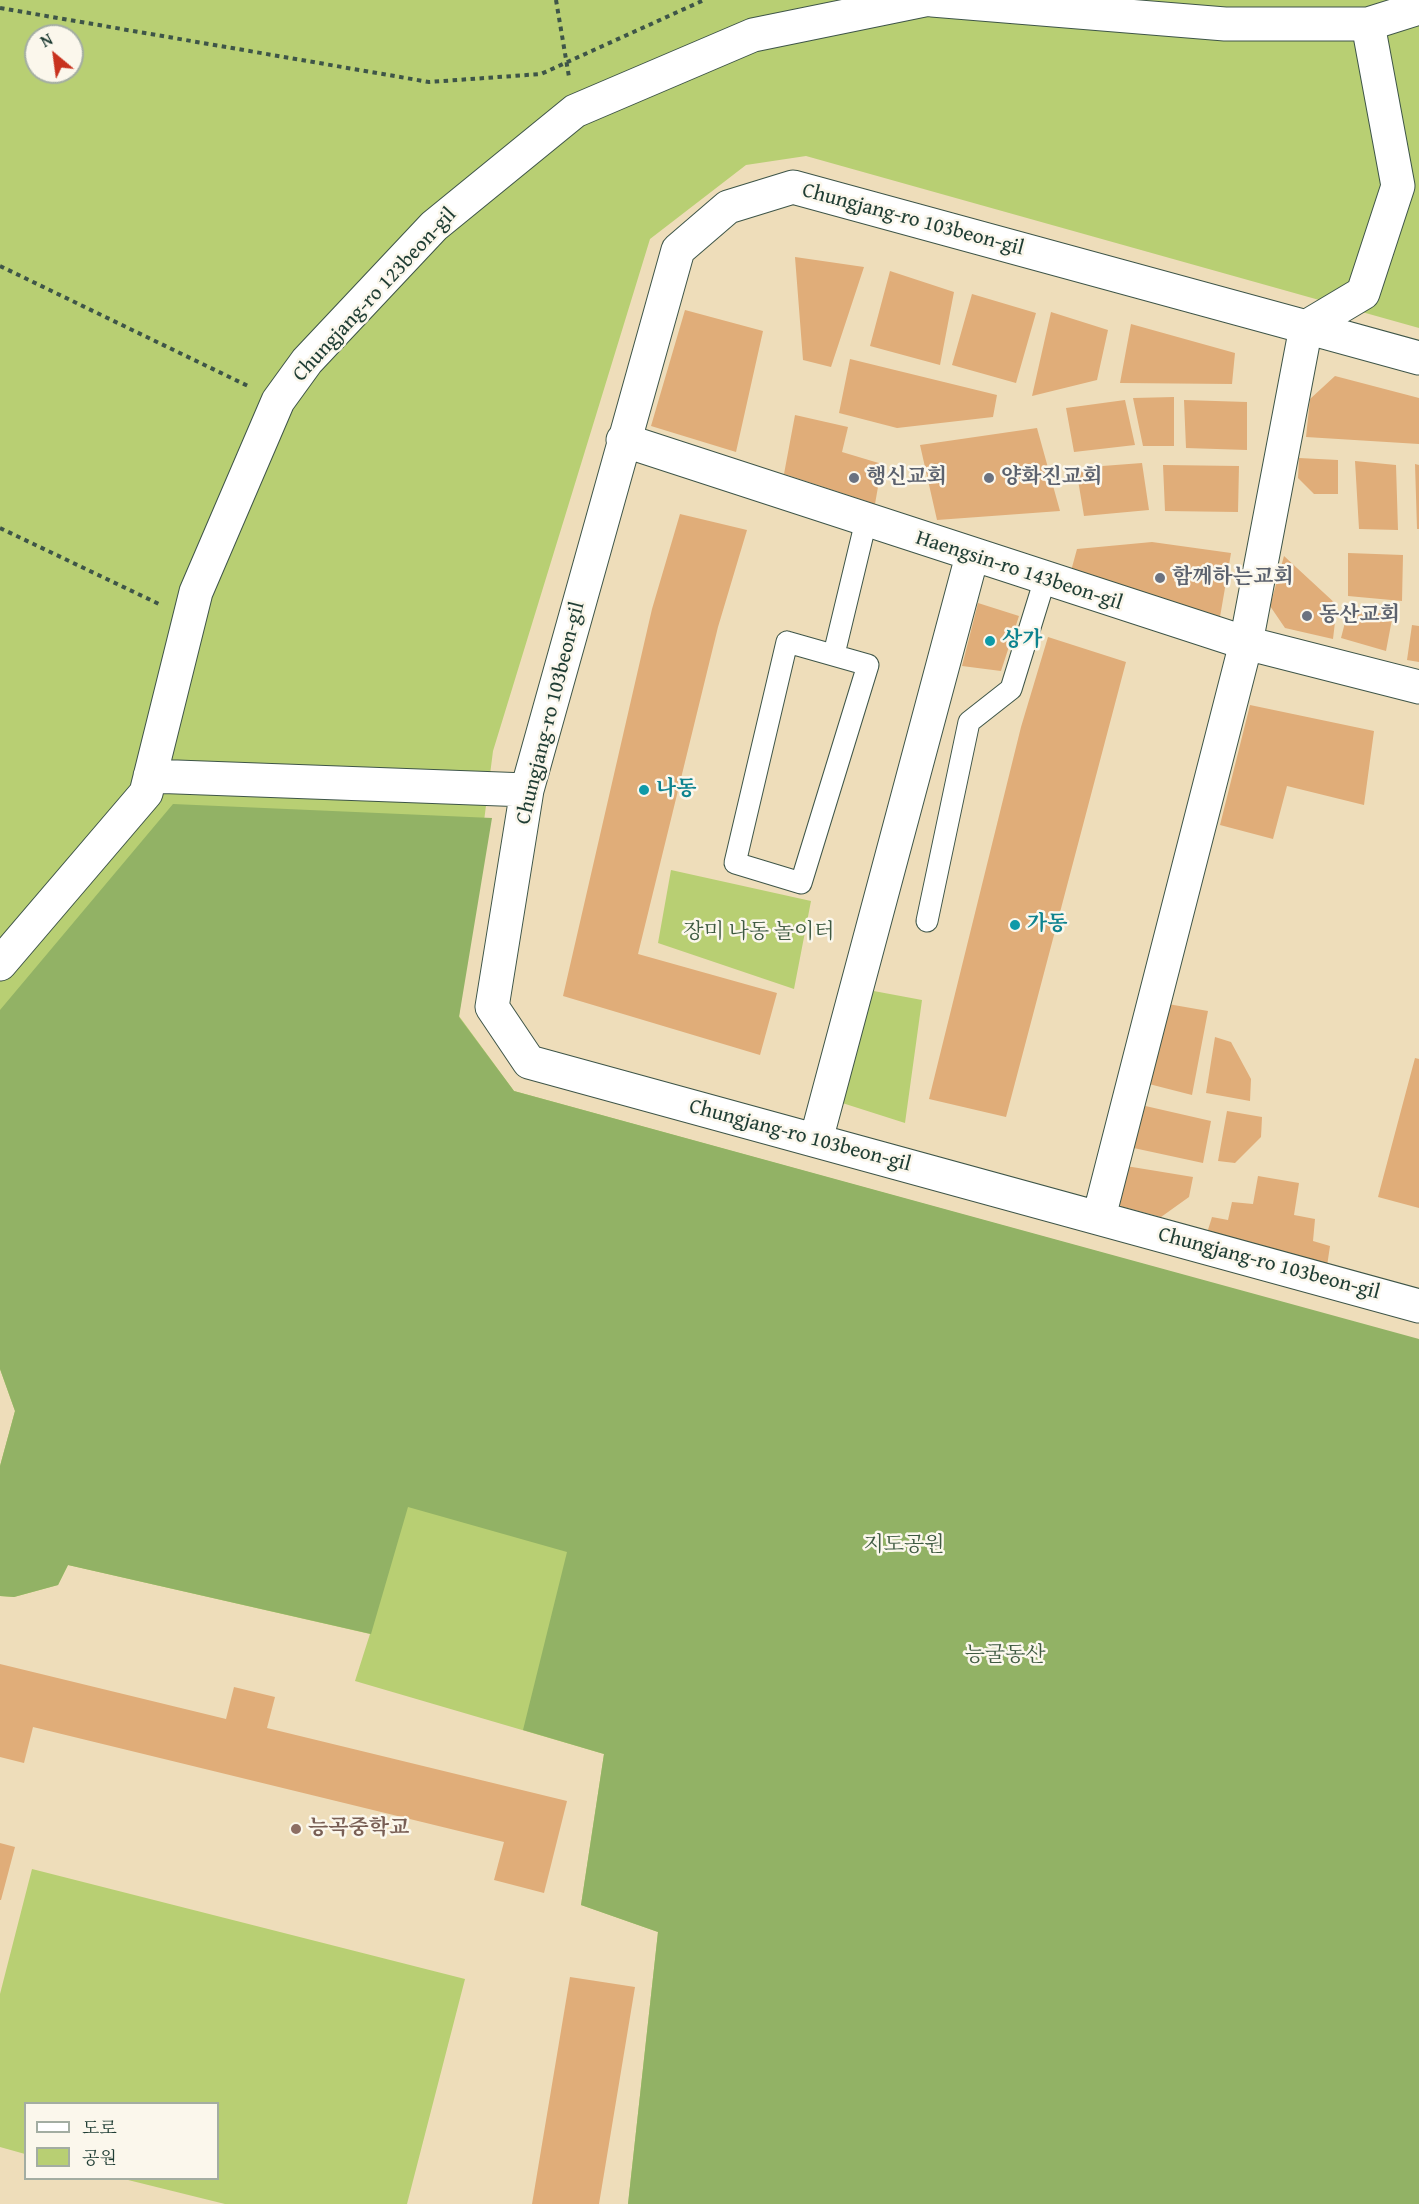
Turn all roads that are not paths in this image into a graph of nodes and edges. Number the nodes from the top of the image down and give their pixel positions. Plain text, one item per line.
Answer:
1 (924, 0) edge
2 (932, 0) edge
3 (1120, 8) edge
4 (1419, 8) edge
5 (1368, 24) junction
6 (1306, 327) junction
7 (1419, 358) edge
8 (623, 440) junction
9 (866, 521) junction
10 (972, 556) junction
11 (1045, 579) junction
12 (1246, 643) junction
13 (834, 654) junction
14 (1419, 687) edge
15 (150, 776) junction
16 (527, 790) junction
17 (927, 921) dead end
18 (0, 964) edge
19 (816, 1140) junction
20 (1099, 1218) junction
21 (1419, 1306) edge

1 - 15 street, Chungjang-ro 123beon-gil
2 - 3 street
3 - 5 street
4 - 5 street
5 - 6 street
6 - 7 street, Chungjang-ro 103beon-gil
6 - 8 street, Chungjang-ro 103beon-gil
6 - 12 street
8 - 9 street, Haengsin-ro 143beon-gil
8 - 16 street, Chungjang-ro 103beon-gil
9 - 10 street, Haengsin-ro 143beon-gil
9 - 13 lane
10 - 11 street, Haengsin-ro 143beon-gil
10 - 19 street
11 - 12 street, Haengsin-ro 143beon-gil
11 - 17 lane
12 - 14 street, Haengsin-ro 143beon-gil
12 - 20 street
13 - 13 lane
15 - 16 street
15 - 18 street, Chungjang-ro 123beon-gil
16 - 19 street, Chungjang-ro 103beon-gil
19 - 20 street, Chungjang-ro 103beon-gil
20 - 21 street, Chungjang-ro 103beon-gil

